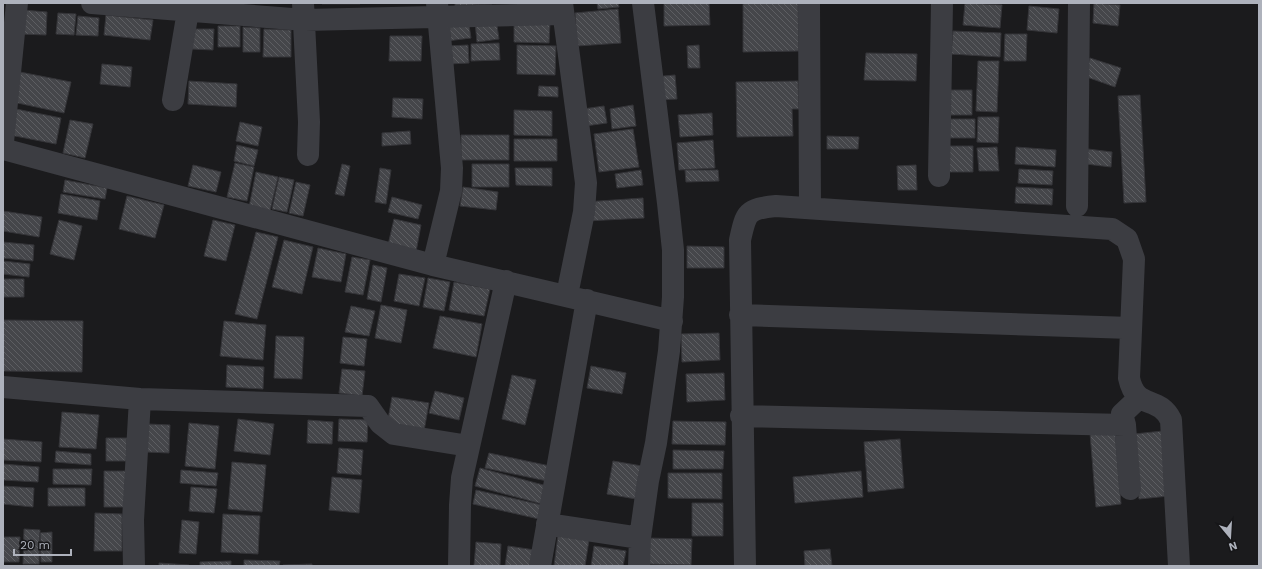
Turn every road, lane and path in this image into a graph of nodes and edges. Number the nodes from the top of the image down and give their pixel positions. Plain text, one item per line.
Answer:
1 (17, 3) edge
2 (92, 3) edge
3 (643, 3) edge
4 (809, 3) edge
5 (942, 3) edge
6 (1079, 3) edge
7 (147, 5) edge
8 (562, 8) edge
9 (437, 10) edge
10 (188, 11) junction
11 (304, 12) edge
12 (173, 100) dead end
13 (3, 142) edge
14 (3, 149) edge
15 (308, 155) dead end
16 (939, 176) dead end
17 (1077, 206) dead end
18 (810, 208) junction
19 (433, 264) junction
20 (506, 281) junction
21 (577, 297) junction
22 (740, 315) junction
23 (672, 321) junction
24 (1131, 328) junction
25 (3, 387) edge
26 (1139, 398) junction
27 (140, 399) junction
28 (741, 416) junction
29 (1125, 425) junction
30 (469, 446) junction
31 (1130, 490) dead end
32 (547, 524) junction
33 (640, 538) junction
34 (134, 566) edge
35 (459, 566) edge
36 (540, 566) edge
37 (639, 566) edge
38 (745, 566) edge
39 (1180, 566) edge

1 - 13 street
2 - 7 street
3 - 23 street
4 - 18 street
5 - 16 street
6 - 17 street
7 - 10 street
8 - 9 street
8 - 21 street
9 - 11 street
9 - 19 street
10 - 11 street
10 - 12 street
11 - 15 street
14 - 19 street
18 - 22 street
18 - 24 street
19 - 20 street
20 - 21 street
20 - 30 street
21 - 23 street
21 - 32 street
22 - 24 street
22 - 28 street
23 - 33 street
24 - 26 street
25 - 27 street
26 - 29 street
26 - 39 street
27 - 30 street
27 - 34 street
28 - 29 street
28 - 38 street
29 - 31 street
30 - 35 street
32 - 33 street
32 - 36 street
33 - 37 street

